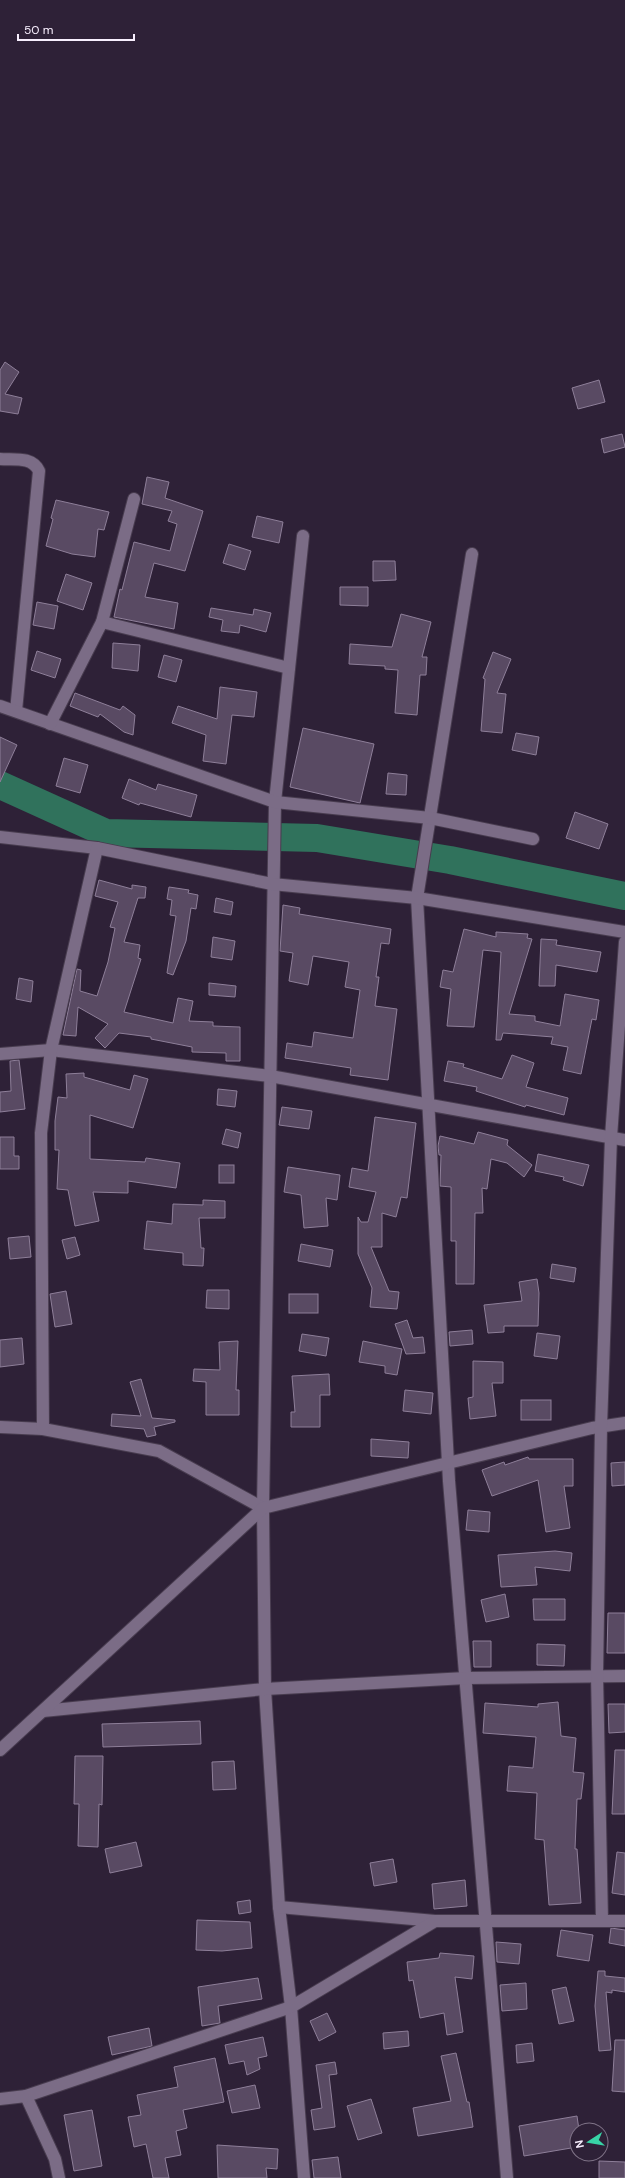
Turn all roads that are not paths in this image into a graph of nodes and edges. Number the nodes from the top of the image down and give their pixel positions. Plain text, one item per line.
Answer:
1 (0, 459) edge
2 (134, 499) dead end
3 (303, 536) dead end
4 (472, 554) dead end
5 (102, 622) junction
6 (289, 668) junction
7 (0, 706) edge
8 (16, 711) junction
9 (50, 724) junction
10 (275, 802) junction
11 (430, 818) junction
12 (0, 837) edge
13 (533, 839) dead end
14 (97, 848) junction
15 (272, 884) junction
16 (417, 898) junction
17 (625, 932) edge
18 (625, 942) edge
19 (51, 1050) junction
20 (0, 1054) edge
21 (270, 1076) junction
22 (428, 1104) junction
23 (611, 1137) junction
24 (625, 1140) edge
25 (625, 1424) edge
26 (601, 1426) junction
27 (0, 1428) edge
28 (43, 1429) junction
29 (448, 1464) junction
30 (263, 1508) junction
31 (597, 1675) junction
32 (625, 1676) edge
33 (466, 1678) junction
34 (265, 1689) junction
35 (43, 1711) junction
36 (0, 1750) edge
37 (279, 1907) junction
38 (487, 1920) junction
39 (602, 1920) junction
40 (435, 1921) junction
41 (625, 1921) edge
42 (291, 2007) junction
43 (26, 2096) junction
44 (0, 2099) edge
45 (59, 2178) edge
46 (304, 2178) edge
47 (507, 2178) edge

1 - 8 street
2 - 5 street
3 - 6 street
4 - 11 street
5 - 6 street
5 - 9 street
6 - 10 street
7 - 8 street
8 - 9 street
9 - 10 street
10 - 11 street
10 - 15 street
11 - 13 street
11 - 16 street
12 - 14 street
14 - 15 street
14 - 19 street
15 - 16 street
15 - 21 street
16 - 17 street
16 - 22 street
18 - 23 street
19 - 20 street
19 - 21 street
19 - 28 street
21 - 22 street
21 - 30 street
22 - 23 street
22 - 29 street
23 - 24 street
23 - 26 street
25 - 26 street
26 - 29 street
26 - 31 street
27 - 28 street
28 - 30 street
29 - 30 street
29 - 33 street
30 - 34 street
30 - 35 street
31 - 32 street
31 - 33 street
31 - 39 street
33 - 34 street
33 - 38 street
34 - 35 street
34 - 37 street
35 - 36 street
37 - 40 street
37 - 42 street
38 - 39 street
38 - 40 street
38 - 47 street
39 - 41 street
40 - 42 street
42 - 43 street
42 - 46 street
43 - 44 street
43 - 45 street

